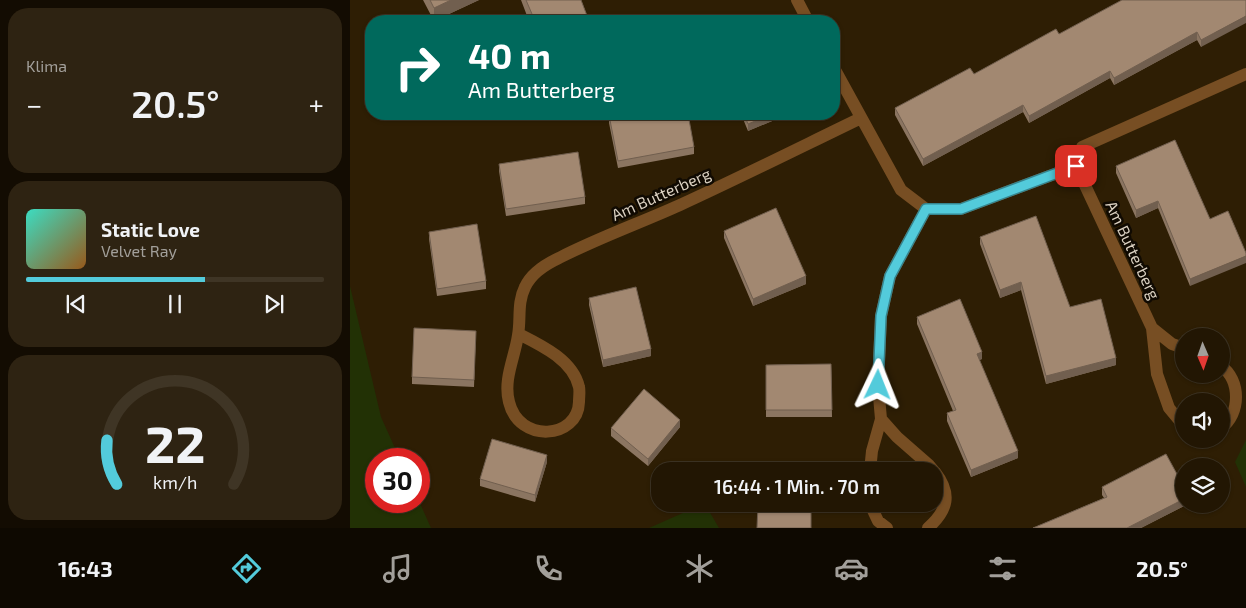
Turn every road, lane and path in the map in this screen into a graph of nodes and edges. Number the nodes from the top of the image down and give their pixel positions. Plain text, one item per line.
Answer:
1 (797, 0) edge
2 (805, 15) edge
3 (1246, 74) edge
4 (840, 79) edge
5 (861, 118) junction
6 (1076, 166) junction
7 (926, 209) junction
8 (1152, 328) junction
9 (519, 334) junction
10 (1175, 345) edge
11 (1230, 374) edge
12 (1175, 415) edge
13 (1230, 418) edge
14 (881, 419) junction
15 (871, 462) edge
16 (925, 462) edge
17 (943, 483) edge
18 (943, 509) edge
19 (874, 512) edge
20 (942, 512) edge
21 (888, 528) edge
22 (928, 528) edge

1 - 2 street
3 - 6 street
4 - 5 street
5 - 7 street
5 - 9 street, Am Butterberg
6 - 7 street
6 - 8 street, Am Butterberg
7 - 14 street
8 - 10 street, Am Butterberg
8 - 12 street, Am Butterberg
9 - 9 street, Am Butterberg
11 - 13 street
14 - 15 street
14 - 16 street
17 - 18 street
19 - 21 street
20 - 22 street

